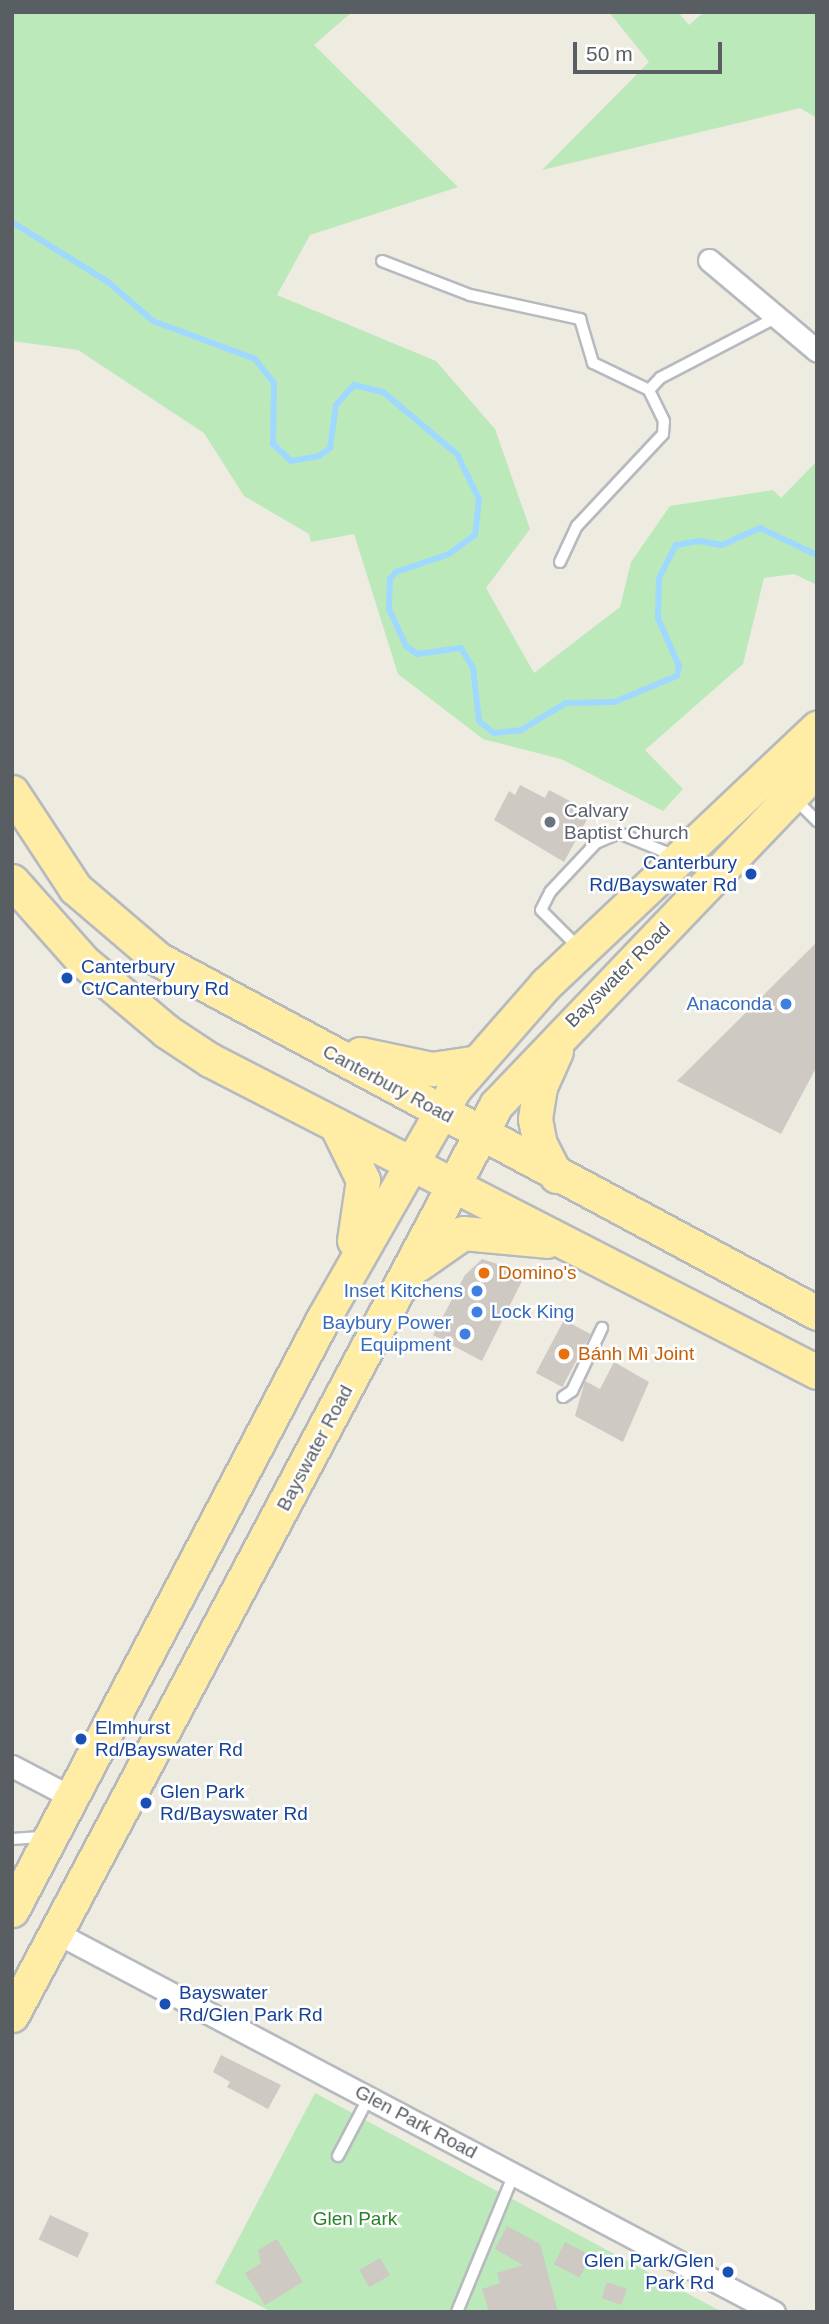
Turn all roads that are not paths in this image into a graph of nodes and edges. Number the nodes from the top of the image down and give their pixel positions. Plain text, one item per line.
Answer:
1 (709, 260) dead end
2 (382, 261) dead end
3 (777, 317) junction
4 (817, 351) edge
5 (649, 390) junction
6 (560, 562) dead end
7 (817, 728) edge
8 (781, 761) junction
9 (809, 784) edge
10 (12, 792) edge
11 (817, 821) edge
12 (681, 859) junction
13 (12, 881) edge
14 (581, 950) junction
15 (577, 1016) junction
16 (278, 1026) junction
17 (472, 1063) junction
18 (439, 1112) junction
19 (336, 1125) junction
20 (481, 1133) junction
21 (409, 1162) junction
22 (556, 1176) junction
23 (454, 1182) junction
24 (577, 1247) junction
25 (405, 1278) junction
26 (817, 1313) edge
27 (324, 1317) junction
28 (602, 1328) dead end
29 (817, 1372) edge
30 (563, 1397) dead end
31 (12, 1766) edge
32 (73, 1798) junction
33 (117, 1821) junction
34 (53, 1837) junction
35 (12, 1839) edge
36 (13, 1909) edge
37 (57, 1933) junction
38 (12, 2015) edge
39 (369, 2097) junction
40 (338, 2156) dead end
41 (514, 2174) junction
42 (457, 2312) edge
43 (774, 2312) edge

1 - 3 street
2 - 5 lane
3 - 4 street
3 - 5 lane
5 - 6 lane
7 - 8 main road, Bayswater Road
8 - 9 main road
8 - 12 main road, Bayswater Road
9 - 11 lane
9 - 15 main road, Bayswater Road
10 - 16 main road, Canterbury Road
12 - 14 main road, Bayswater Road
12 - 14 lane
13 - 19 main road
14 - 17 main road, Bayswater Road
15 - 20 main road, Bayswater Road
15 - 22 main road
16 - 17 main road
16 - 18 main road, Canterbury Road
17 - 18 main road, Bayswater Road
18 - 20 main road, Canterbury Road
18 - 21 main road, Bayswater Road
19 - 21 main road
19 - 27 main road
20 - 22 main road, Canterbury Road
20 - 23 main road, Bayswater Road
21 - 23 main road
21 - 27 main road, Bayswater Road
22 - 26 main road, Canterbury Road
23 - 24 main road
23 - 25 main road, Bayswater Road
24 - 25 main road
24 - 29 main road
25 - 33 main road, Bayswater Road
27 - 32 main road, Bayswater Road
28 - 30 lane
31 - 32 street
32 - 33 main road
32 - 34 main road, Bayswater Road
33 - 37 main road, Bayswater Road
34 - 35 lane
34 - 36 main road, Bayswater Road
36 - 37 main road
37 - 38 main road, Bayswater Road
37 - 39 street, Glen Park Road
39 - 40 lane
39 - 41 street, Glen Park Road
41 - 42 lane
41 - 43 street, Glen Park Road

